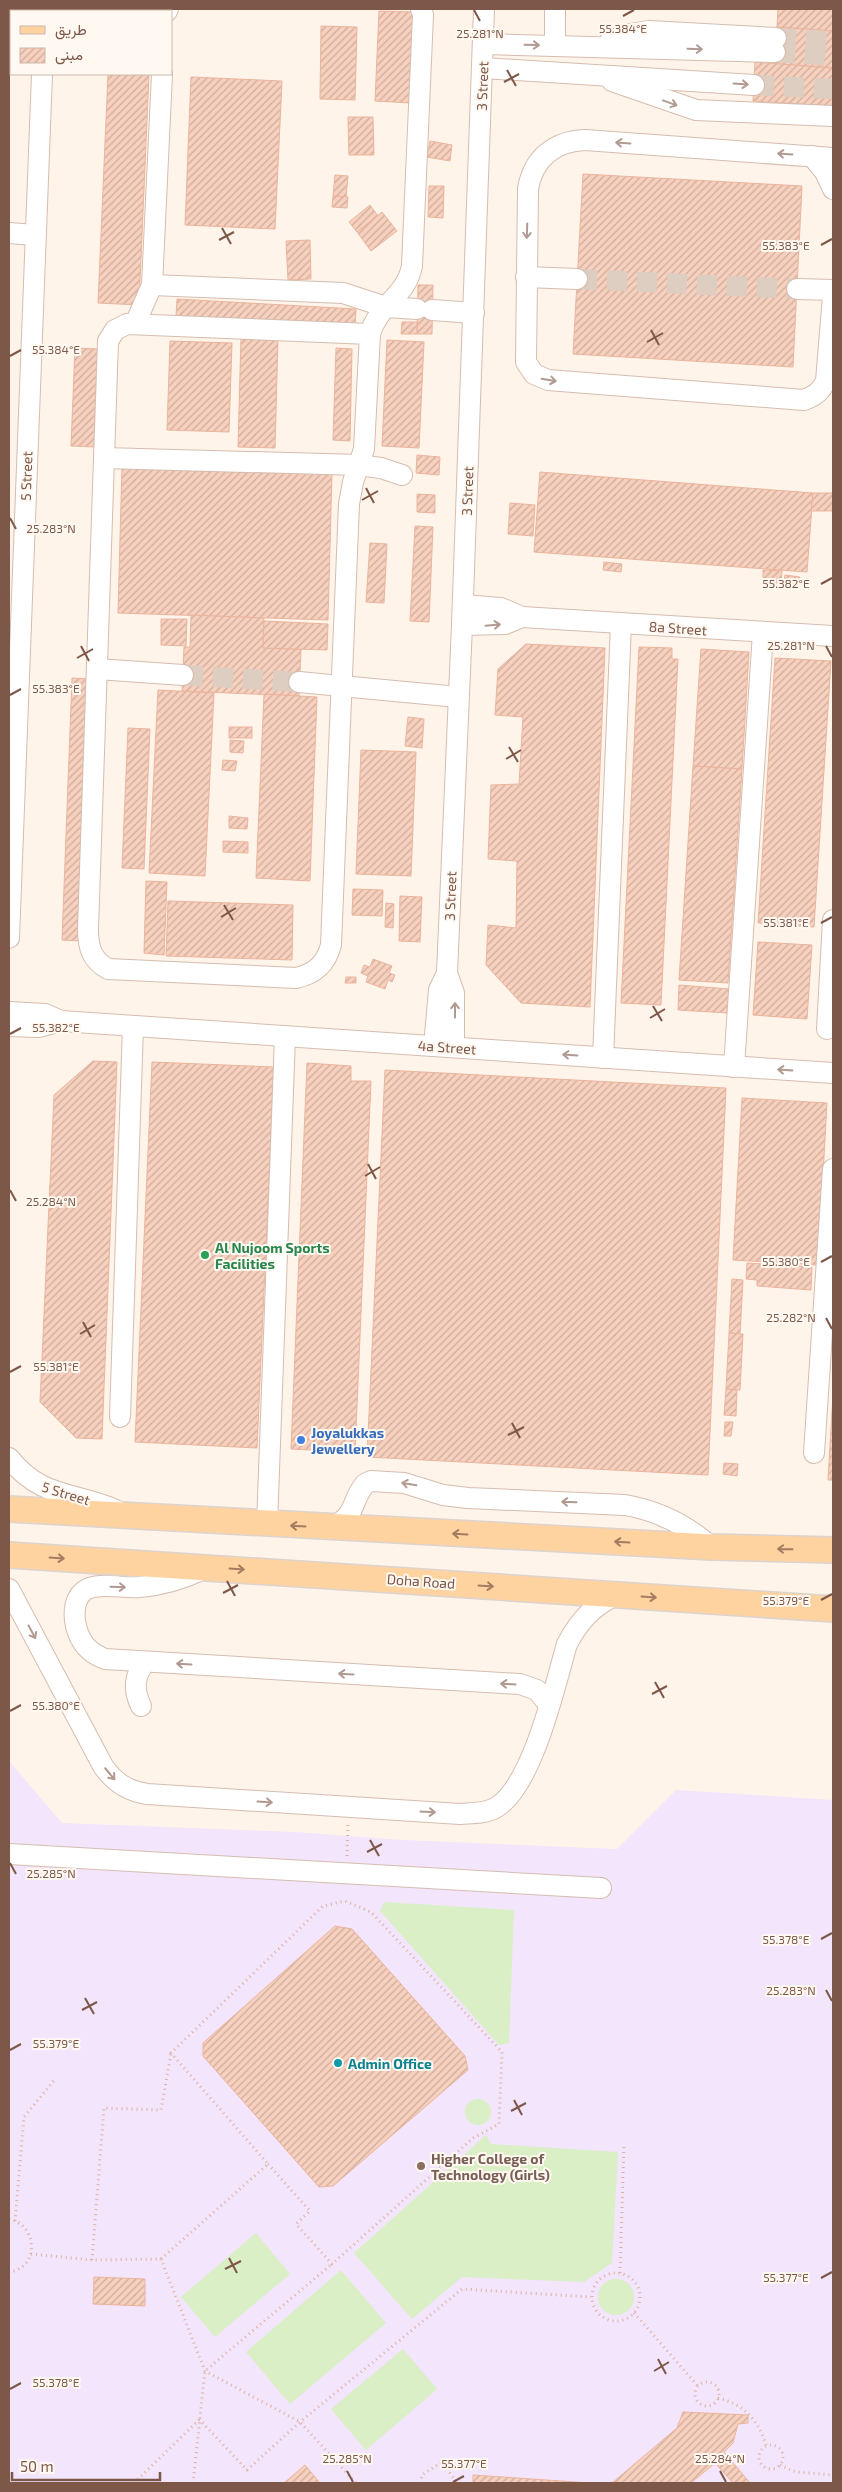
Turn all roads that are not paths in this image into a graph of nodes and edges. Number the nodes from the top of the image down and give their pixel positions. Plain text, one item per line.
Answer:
1 (421, 9) edge
2 (484, 9) edge
3 (555, 9) edge
4 (484, 44) junction
5 (555, 45) junction
6 (776, 45) tunnel mouth
7 (483, 68) junction
8 (592, 73) junction
9 (42, 75) edge
10 (162, 75) edge
11 (754, 85) tunnel mouth
12 (833, 116) edge
13 (812, 156) junction
14 (833, 158) edge
15 (833, 189) edge
16 (9, 233) edge
17 (35, 235) junction
18 (526, 277) junction
19 (577, 280) tunnel mouth
20 (152, 285) junction
21 (797, 289) tunnel mouth
22 (833, 290) edge
23 (833, 296) edge
24 (386, 307) junction
25 (474, 313) junction
26 (135, 324) junction
27 (370, 334) junction
28 (18, 449) edge
29 (104, 458) junction
30 (359, 466) junction
31 (402, 475) dead end
32 (463, 605) junction
33 (522, 617) junction
34 (621, 624) junction
35 (462, 625) junction
36 (763, 633) junction
37 (833, 636) edge
38 (14, 658) edge
39 (97, 670) junction
40 (183, 675) tunnel mouth
41 (299, 682) tunnel mouth
42 (342, 686) junction
43 (458, 696) junction
44 (10, 873) edge
45 (833, 920) edge
46 (9, 938) edge
47 (9, 1012) edge
48 (61, 1021) junction
49 (9, 1026) edge
50 (132, 1026) junction
51 (827, 1028) dead end
52 (284, 1036) junction
53 (444, 1047) junction
54 (603, 1058) junction
55 (734, 1067) junction
56 (833, 1074) edge
57 (833, 1169) edge
58 (120, 1417) dead end
59 (814, 1453) dead end
60 (9, 1458) edge
61 (9, 1509) edge
62 (131, 1516) junction
63 (267, 1525) junction
64 (332, 1528) junction
65 (711, 1547) junction
66 (833, 1550) edge
67 (9, 1555) edge
68 (209, 1567) junction
69 (9, 1589) edge
70 (616, 1594) junction
71 (833, 1608) edge
72 (145, 1662) junction
73 (548, 1705) junction
74 (141, 1706) dead end
75 (9, 1854) edge
76 (601, 1888) dead end

1 - 24 street
2 - 4 street, 3 Street
3 - 5 street
4 -> 5 street
4 - 7 street, 3 Street
5 -> 6 street
7 - 8 street
7 - 25 street, 3 Street
8 -> 11 street
8 -> 12 street
9 - 17 street, 5 Street
10 - 20 street
13 - 14 street
13 - 15 street
13 -> 18 street
16 - 17 street
17 - 28 street, 5 Street
18 - 19 street
18 -> 23 street
20 - 24 street
20 - 26 street
21 - 22 street
24 - 25 street
24 - 27 street
25 - 32 street, 3 Street
26 - 27 street
26 - 29 street
27 - 30 street
28 - 38 street, 5 Street
29 - 30 street
29 - 39 street
30 - 31 street
30 - 42 street
32 - 33 street, 8a Street
32 - 35 street, 3 Street
33 - 34 street, 8a Street
35 -> 33 street, 8a Street
34 - 36 street, 8a Street
34 - 54 street
35 - 43 street, 3 Street
36 - 37 street, 8a Street
36 - 55 street
38 - 44 street, 5 Street
39 - 40 street
39 - 42 street
41 - 42 street
42 - 43 street
43 - 53 street, 3 Street
44 - 46 street, 5 Street
45 - 51 street
47 - 48 street, 4a Street
48 - 49 street, 4a Street
48 - 50 street, 4a Street
50 - 52 street, 4a Street
50 - 58 street
52 - 53 street, 4a Street
52 - 63 street
54 -> 53 street, 4a Street
54 - 55 street, 4a Street
56 -> 55 street, 4a Street
57 - 59 street
60 - 62 street, 5 Street
61 - 62 main road
62 - 63 main road
64 -> 63 main road
65 -> 64 main road
65 -> 64 street
66 -> 65 main road
67 -> 68 main road, Doha Road
68 -> 70 main road, Doha Road
72 -> 68 street
69 -> 73 street
70 -> 71 main road, Doha Road
70 - 73 street
73 -> 72 street
72 - 74 street
75 - 76 street

